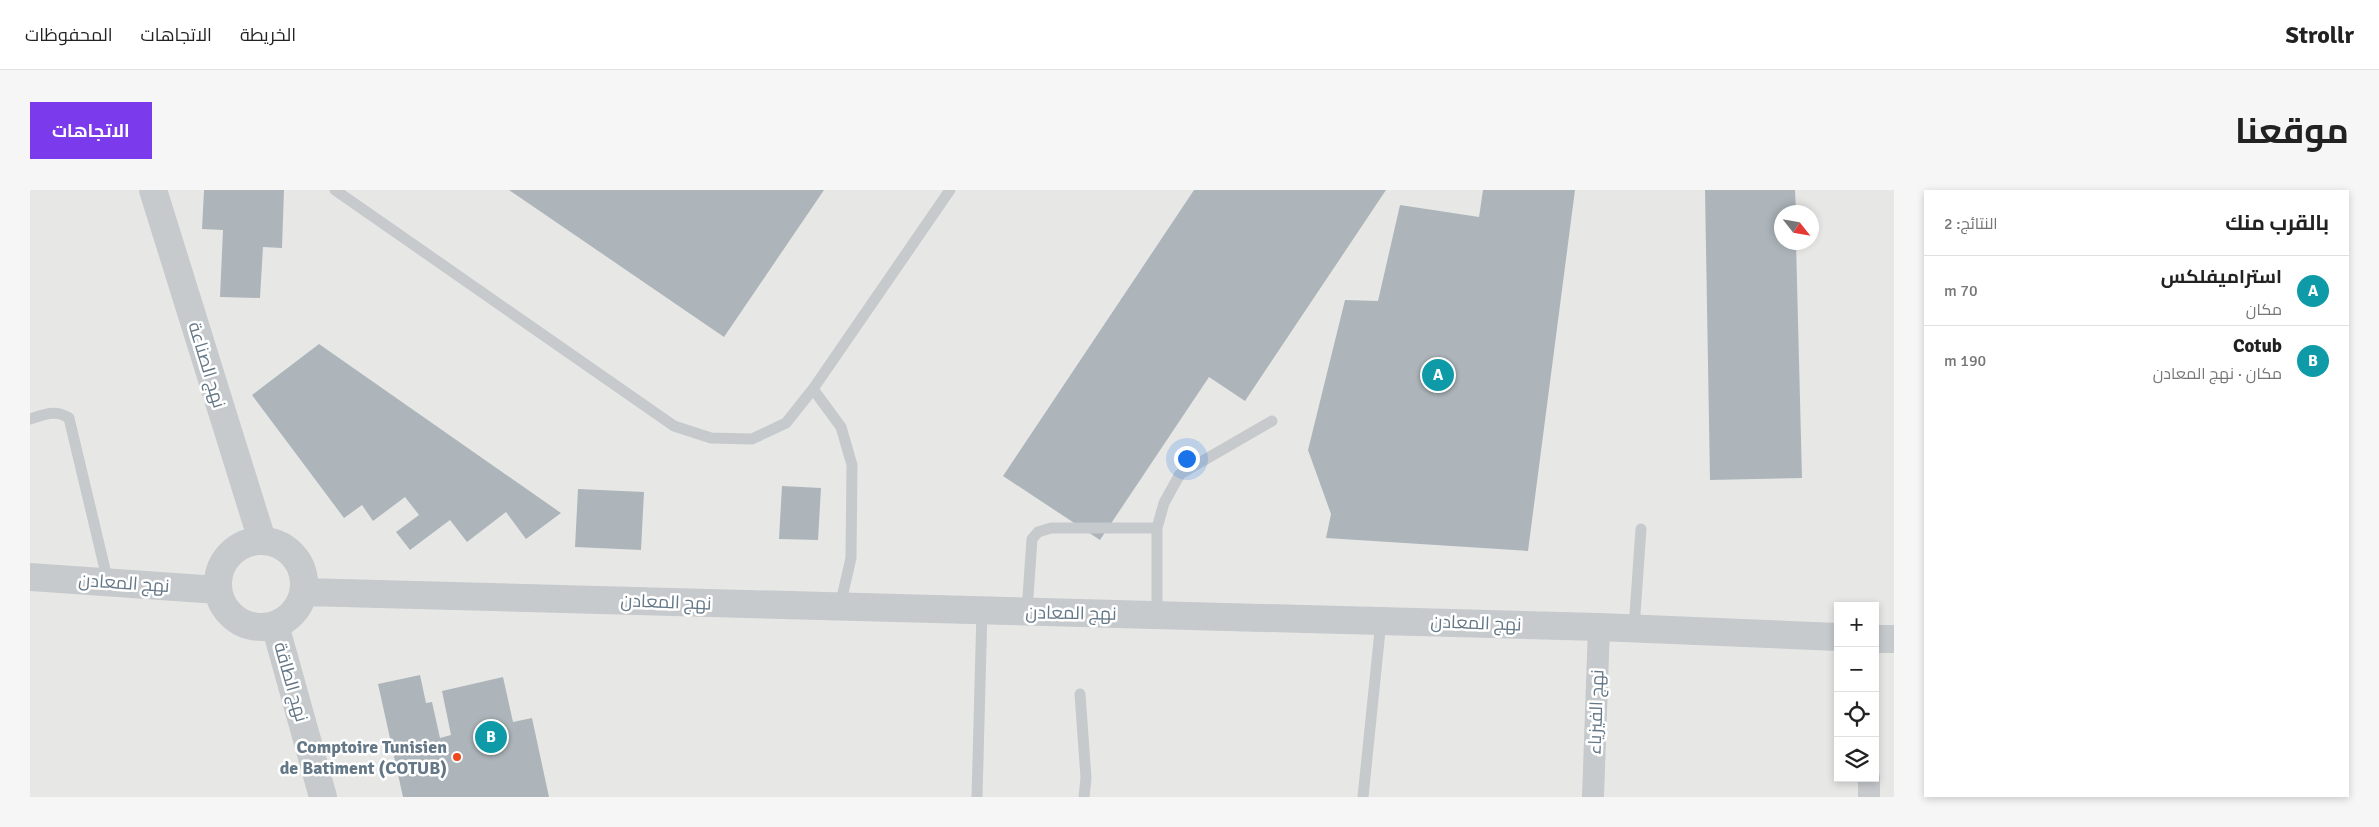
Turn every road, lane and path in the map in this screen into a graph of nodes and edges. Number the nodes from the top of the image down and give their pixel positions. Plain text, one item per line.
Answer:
1 (153, 190) edge
2 (334, 190) edge
3 (950, 190) edge
4 (813, 389) junction
5 (30, 419) edge
6 (1272, 421) dead end
7 (1157, 528) junction
8 (1641, 529) dead end
9 (262, 540) junction
10 (30, 577) edge
11 (108, 582) junction
12 (218, 590) junction
13 (304, 592) junction
14 (840, 606) junction
15 (982, 610) junction
16 (1027, 612) junction
17 (1157, 615) junction
18 (1381, 621) junction
19 (275, 625) junction
20 (1599, 627) junction
21 (1634, 628) junction
22 (1834, 637) edge
23 (1879, 639) edge
24 (1894, 639) edge
25 (1080, 694) dead end
26 (1869, 782) edge
27 (323, 797) edge
28 (977, 797) edge
29 (1084, 797) edge
30 (1363, 797) edge
31 (1593, 797) edge
32 (1869, 797) edge

1 - 9 street, نهج الصناعة
2 - 4 lane
3 - 4 lane
4 - 14 lane
5 - 11 lane
6 - 7 lane
7 - 16 lane
7 - 17 lane
8 - 21 lane
9 - 12 street
9 - 13 street
10 - 11 street, نهج المعادن
11 - 12 street, نهج المعادن
12 - 19 street
13 - 14 street, نهج المعادن
13 - 19 street
14 - 15 street, نهج المعادن
15 - 16 street, نهج المعادن
15 - 28 lane
16 - 17 street, نهج المعادن
17 - 18 street, نهج المعادن
18 - 20 street, نهج المعادن
18 - 30 lane
19 - 27 street, نهج الطاقة
20 - 21 street, نهج المعادن
20 - 31 street, نهج الفيزياء
21 - 22 street, نهج المعادن
23 - 24 street
25 - 29 lane
26 - 32 street

